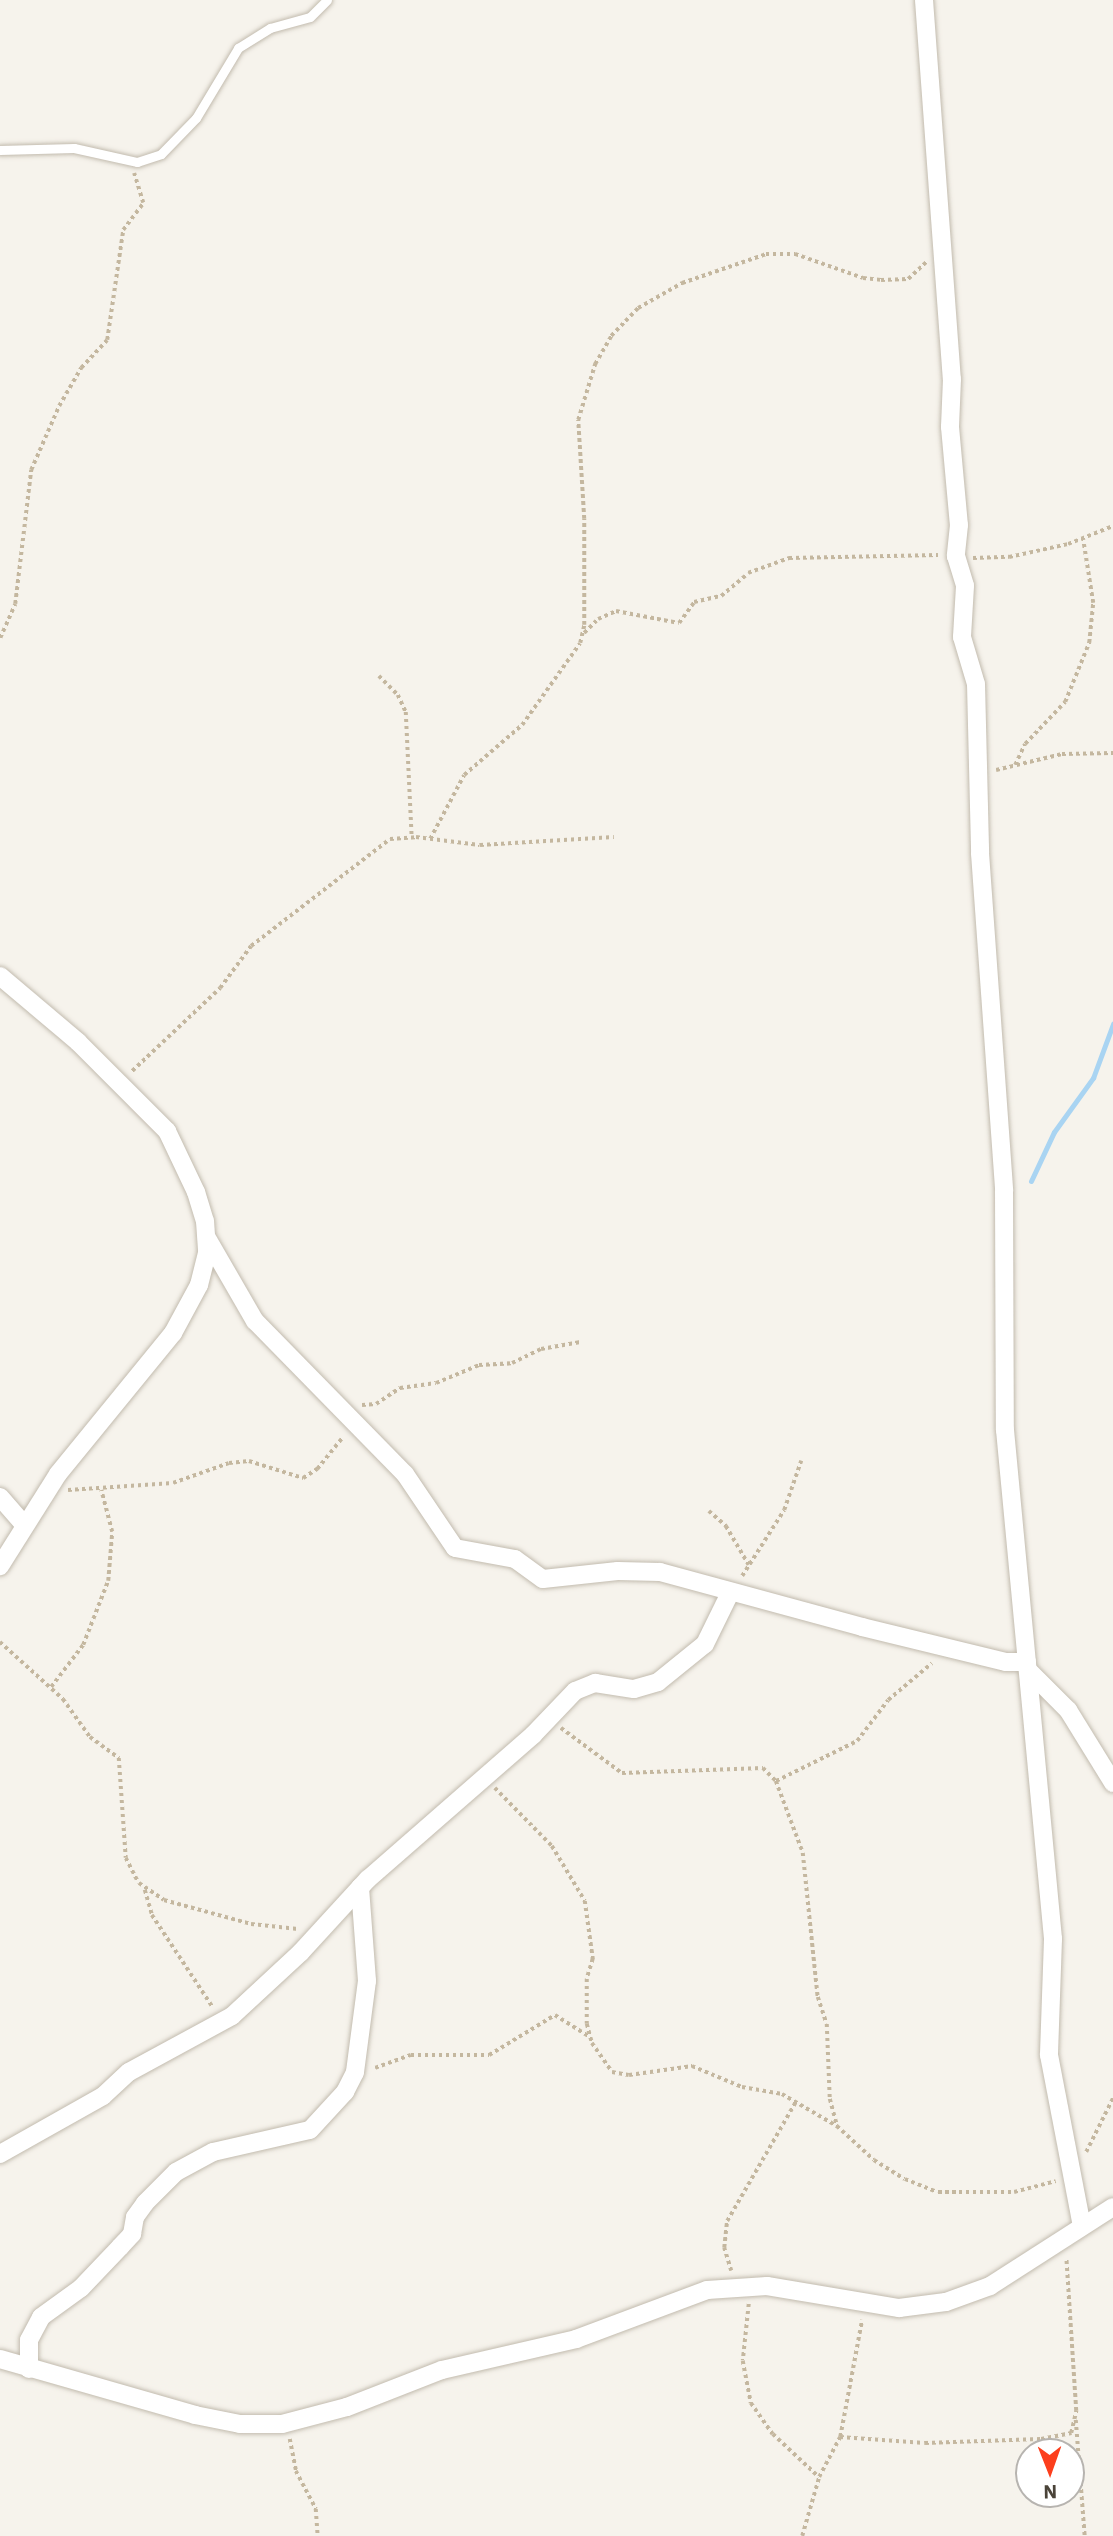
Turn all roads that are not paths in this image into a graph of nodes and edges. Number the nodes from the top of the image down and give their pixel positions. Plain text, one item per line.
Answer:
1 (327, 0) edge
2 (924, 0) edge
3 (0, 150) edge
4 (0, 976) edge
5 (206, 1238) junction
6 (0, 1497) edge
7 (26, 1526) junction
8 (1, 1561) edge
9 (731, 1593) junction
10 (1027, 1666) junction
11 (1113, 1783) edge
12 (360, 1888) junction
13 (0, 2154) edge
14 (1113, 2207) edge
15 (1082, 2226) junction
16 (0, 2359) edge
17 (29, 2369) junction

1 - 3 lane
2 - 10 street
4 - 5 street
5 - 7 street
5 - 9 street
6 - 7 street
7 - 8 street
9 - 10 street
9 - 12 street
10 - 11 street
10 - 15 street
12 - 13 street
12 - 17 street
14 - 15 street
15 - 17 street
16 - 17 street

